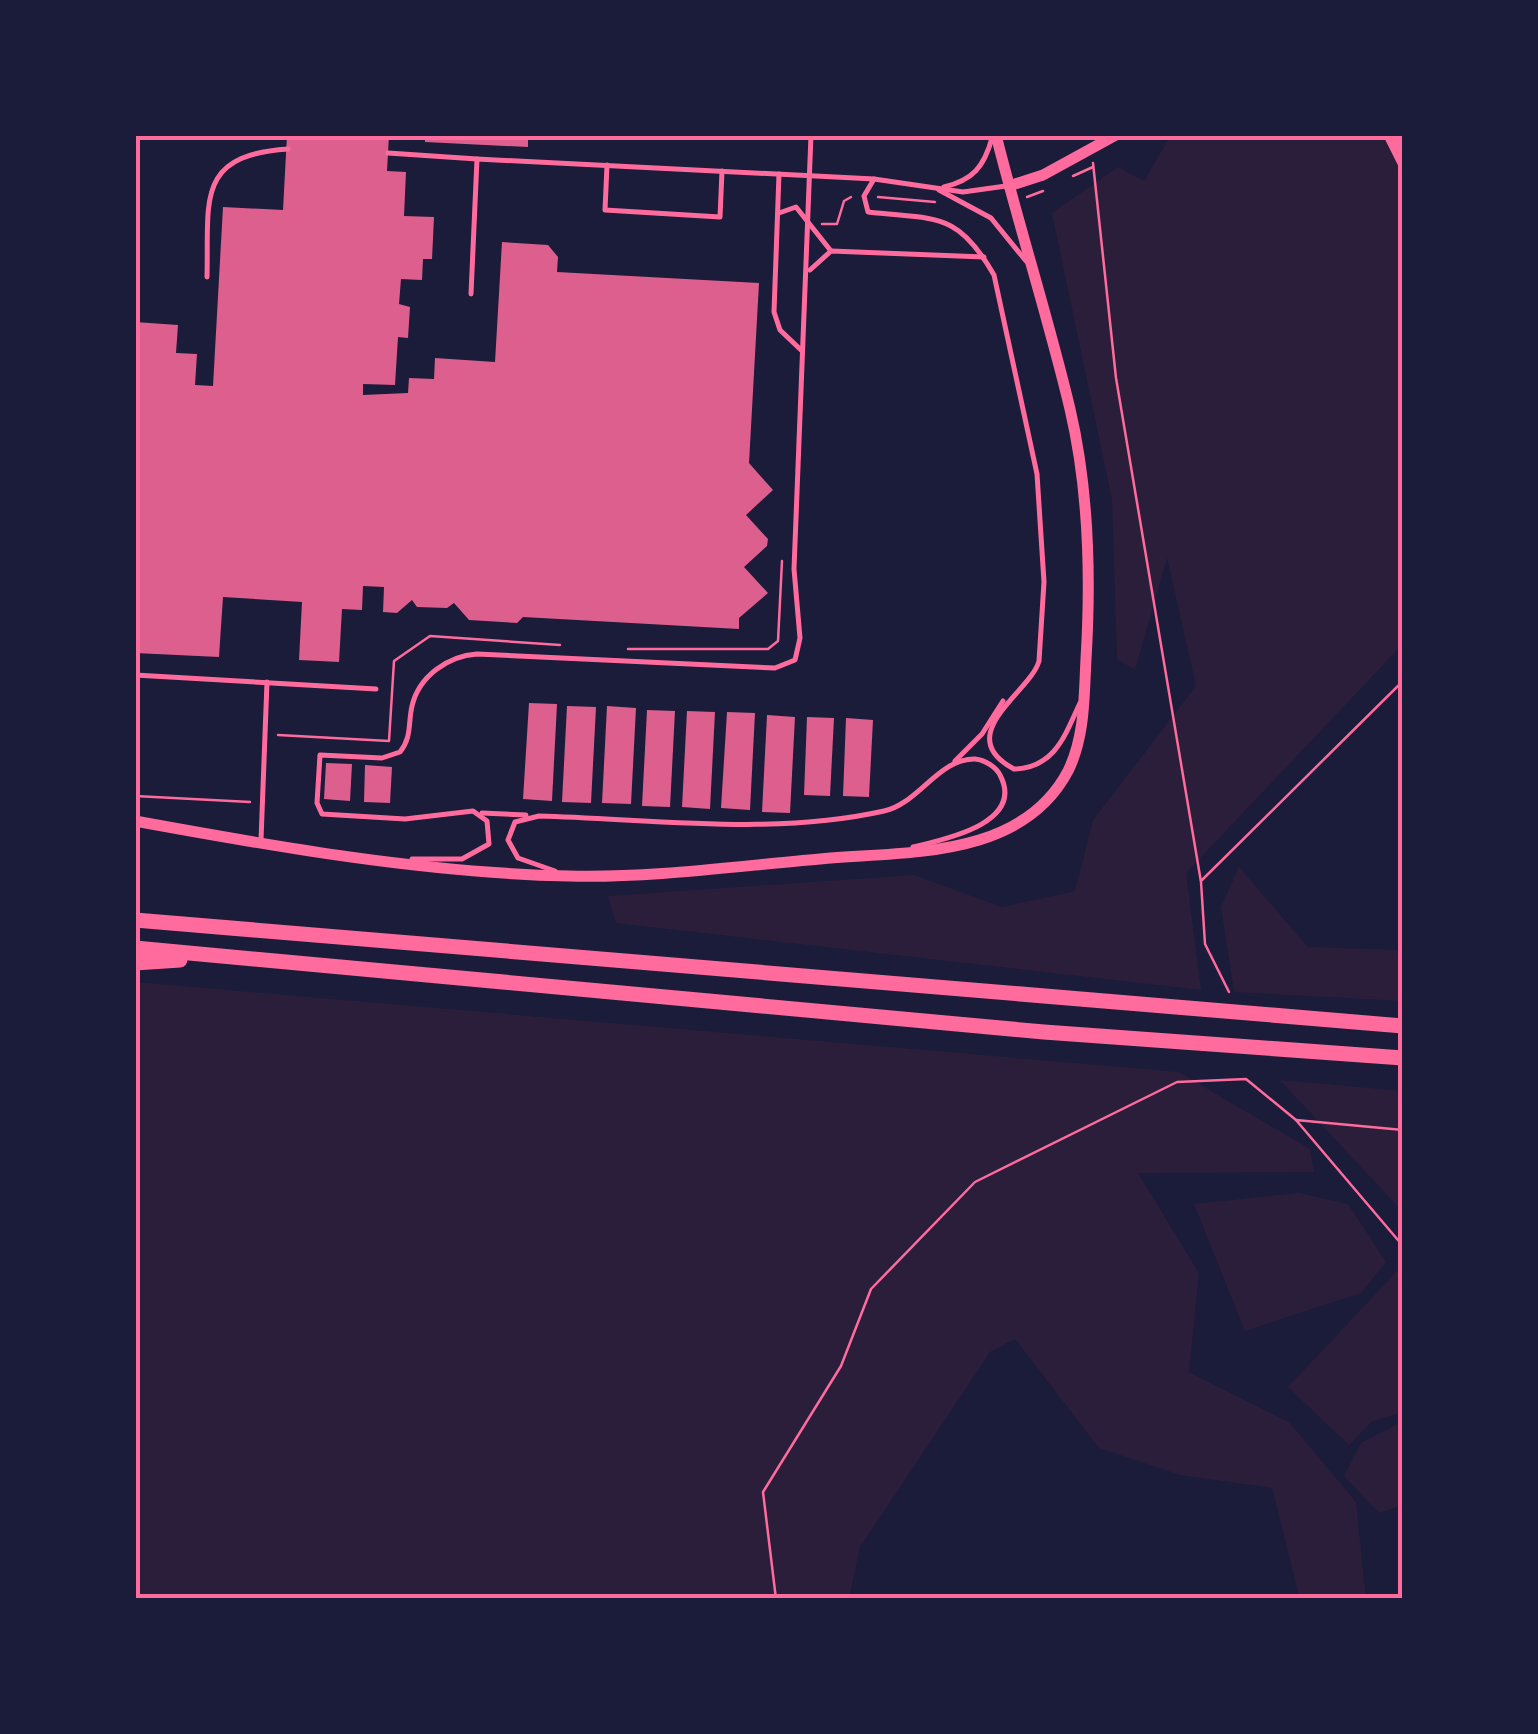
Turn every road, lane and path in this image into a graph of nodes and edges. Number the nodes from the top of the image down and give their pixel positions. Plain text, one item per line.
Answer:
1 (994, 135) edge
2 (1116, 135) edge
3 (1389, 135) edge
4 (811, 136) edge
5 (288, 149) dead end
6 (1089, 152) junction
7 (388, 153) dead end
8 (477, 159) junction
9 (1403, 162) edge
10 (607, 166) junction
11 (722, 171) junction
12 (779, 174) junction
13 (806, 175) junction
14 (874, 178) junction
15 (1009, 186) junction
16 (936, 188) junction
17 (778, 214) junction
18 (807, 224) junction
19 (831, 252) junction
20 (984, 258) junction
21 (1032, 268) junction
22 (809, 271) junction
23 (207, 276) dead end
24 (471, 294) dead end
25 (803, 353) junction
26 (782, 562) dead end
27 (566, 646) dead end
28 (622, 648) dead end
29 (135, 674) edge
30 (1403, 681) edge
31 (267, 682) junction
32 (376, 689) dead end
33 (1010, 696) junction
34 (1084, 696) junction
35 (265, 732) junction
36 (948, 768) junction
37 (135, 796) edge
38 (250, 803) dead end
39 (477, 813) junction
40 (540, 816) junction
41 (135, 822) edge
42 (261, 842) junction
43 (890, 853) junction
44 (394, 860) junction
45 (569, 876) junction
46 (1201, 882) junction
47 (138, 920) edge
48 (135, 948) edge
49 (224, 958) junction
50 (135, 962) edge
51 (1229, 992) dead end
52 (1403, 1026) edge
53 (1403, 1058) edge
54 (1296, 1120) junction
55 (1403, 1130) edge
56 (1403, 1246) edge
57 (776, 1599) edge

1 - 15 street
1 - 16 lane
2 - 6 street
3 - 9 street
4 - 13 lane
5 - 23 lane
6 - 15 street
6 - 46 path
7 - 8 lane
8 - 10 lane
8 - 24 lane
10 - 11 lane
10 - 11 lane
11 - 12 lane
12 - 13 lane
12 - 17 lane
13 - 14 lane
13 - 18 lane
14 - 16 lane
14 - 20 lane
15 - 16 lane
15 - 21 street
16 - 21 lane
17 - 18 lane
17 - 25 lane
18 - 19 lane
18 - 22 lane
19 - 20 lane
19 - 22 lane
20 - 33 lane
21 - 34 street
22 - 25 lane
25 - 39 lane
26 - 28 path
27 - 35 path
29 - 31 lane
30 - 46 path
31 - 32 lane
31 - 35 lane
33 - 34 lane
33 - 36 lane
34 - 43 street
35 - 42 lane
36 - 40 lane
36 - 43 lane
37 - 38 path
39 - 40 lane
39 - 44 lane
40 - 45 lane
41 - 42 street
42 - 44 street
43 - 45 street
44 - 45 street
46 - 51 path
47 - 52 highway
48 - 49 highway
49 - 50 highway
49 - 53 highway
54 - 55 path
54 - 56 path
54 - 57 path

